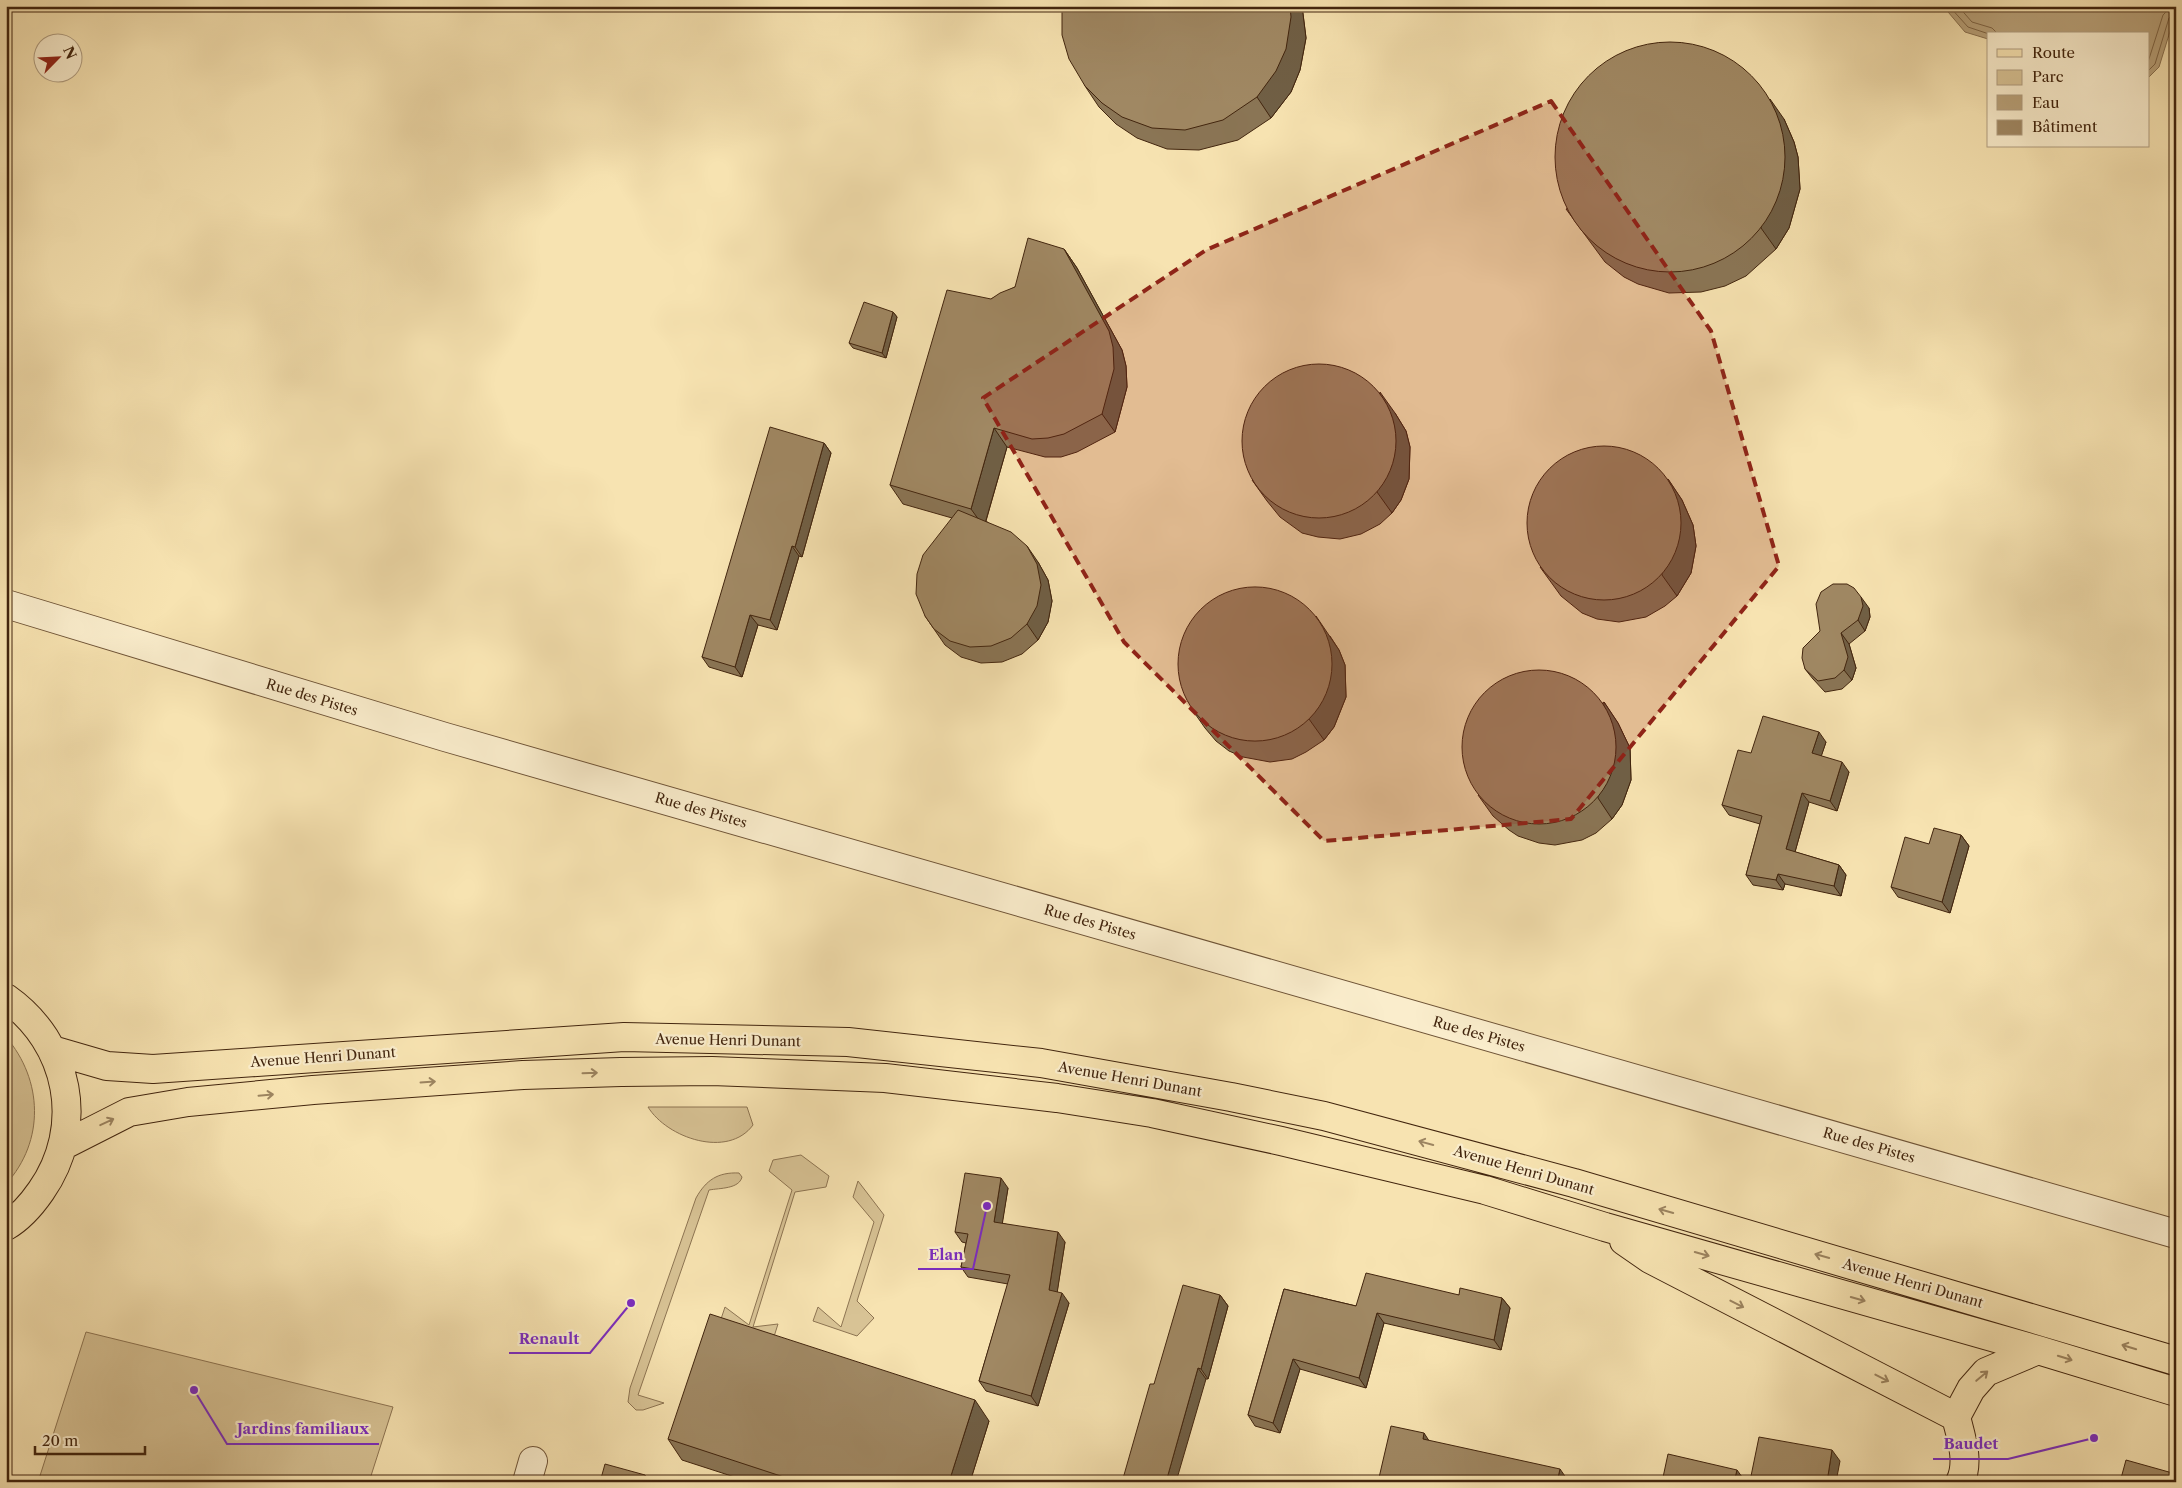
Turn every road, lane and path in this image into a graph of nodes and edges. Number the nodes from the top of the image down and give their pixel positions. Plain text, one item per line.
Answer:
1 (6, 604) edge
2 (6, 998) edge
3 (52, 1050) junction
4 (64, 1145) junction
5 (6, 1226) edge
6 (1605, 1227) junction
7 (2176, 1234) edge
8 (2038, 1350) junction
9 (2176, 1361) edge
10 (2176, 1392) edge
11 (1956, 1417) junction
12 (1960, 1482) edge

1 - 7 street, Rue des Pistes
2 - 3 main road
3 - 4 main road
9 -> 3 main road, Avenue Henri Dunant
4 - 5 main road
4 -> 6 main road
6 -> 8 main road
6 -> 11 main road
8 -> 10 main road
11 -> 8 main road
11 - 12 main road

